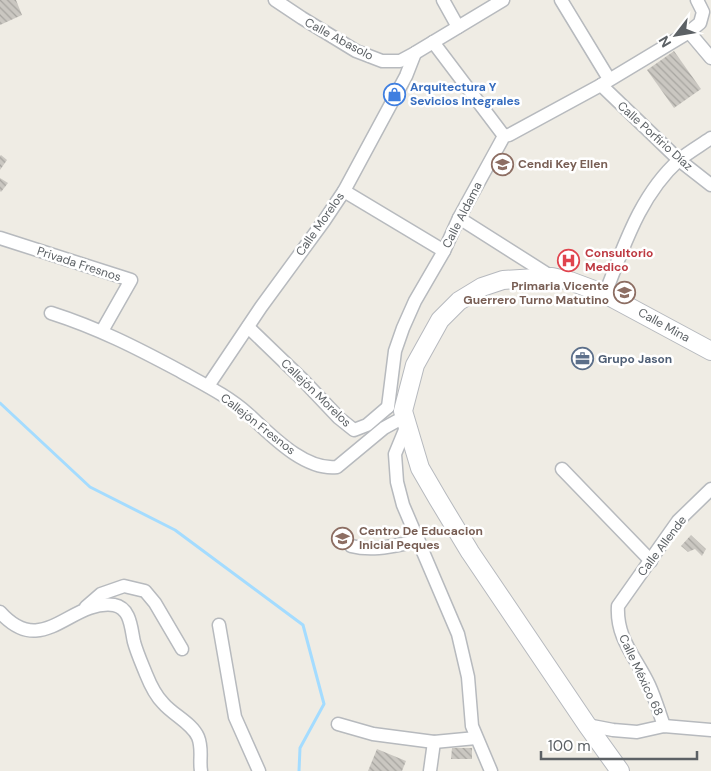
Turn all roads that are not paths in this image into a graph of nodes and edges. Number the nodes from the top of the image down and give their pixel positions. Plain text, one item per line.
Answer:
1 (275, 0) edge
2 (443, 0) edge
3 (503, 0) edge
4 (561, 0) edge
5 (697, 0) edge
6 (458, 27) junction
7 (689, 32) junction
8 (433, 42) junction
9 (415, 53) junction
10 (711, 58) edge
11 (605, 82) junction
12 (504, 136) junction
13 (711, 138) edge
14 (679, 160) junction
15 (711, 184) edge
16 (344, 191) junction
17 (459, 218) junction
18 (0, 238) edge
19 (444, 251) junction
20 (552, 277) junction
21 (605, 294) junction
22 (51, 313) dead end
23 (248, 326) junction
24 (102, 331) junction
25 (711, 351) edge
26 (208, 386) junction
27 (401, 415) junction
28 (562, 469) dead end
29 (711, 489) edge
30 (419, 541) junction
31 (351, 546) dead end
32 (651, 561) junction
33 (618, 606) joint
34 (0, 612) edge
35 (80, 612) junction
36 (219, 625) dead end
37 (182, 649) dead end
38 (338, 724) dead end
39 (586, 725) junction
40 (664, 726) junction
41 (711, 730) edge
42 (476, 738) junction
43 (434, 742) junction
44 (201, 771) edge
45 (260, 771) edge
46 (430, 771) edge
47 (490, 771) edge
48 (620, 771) edge

1 - 9 street, Calle Abasolo
2 - 6 street
3 - 6 street, Calle Abasolo
4 - 11 street, Calle Porfirio Díaz
5 - 7 street
6 - 8 street, Calle Abasolo
7 - 10 street
7 - 11 street
8 - 9 street, Calle Abasolo
8 - 12 street
9 - 16 street, Calle Morelos
11 - 12 street
11 - 14 street, Calle Porfirio Díaz
12 - 17 street, Calle Aldama
13 - 14 street
14 - 15 street, Calle Porfirio Díaz
14 - 21 street
16 - 19 street
16 - 23 street, Calle Morelos
17 - 19 street, Calle Aldama
17 - 20 street, Calle Mina
18 - 24 street, Privada Fresnos
19 - 27 street, Calle Aldama
20 - 21 street, Calle Mina
20 - 27 street
21 - 25 street, Calle Mina
22 - 24 street, Callejón Fresnos
23 - 26 street, Calle Morelos
23 - 27 street, Callejón Morelos
24 - 26 street, Callejón Fresnos
26 - 27 street, Callejón Fresnos
27 - 30 street, Calle Aldama
27 - 39 street
28 - 32 street
29 - 32 street, Calle Allende
30 - 31 street
30 - 42 street, Calle Aldama
32 - 33 street, Calle Allende
33 - 40 street, Calle México 68
34 - 35 street
35 - 37 street
35 - 44 street
36 - 45 street
38 - 43 street
39 - 40 street, Calle México 68
39 - 48 street
40 - 41 street
42 - 43 street
42 - 47 street, Calle Aldama
43 - 46 street

